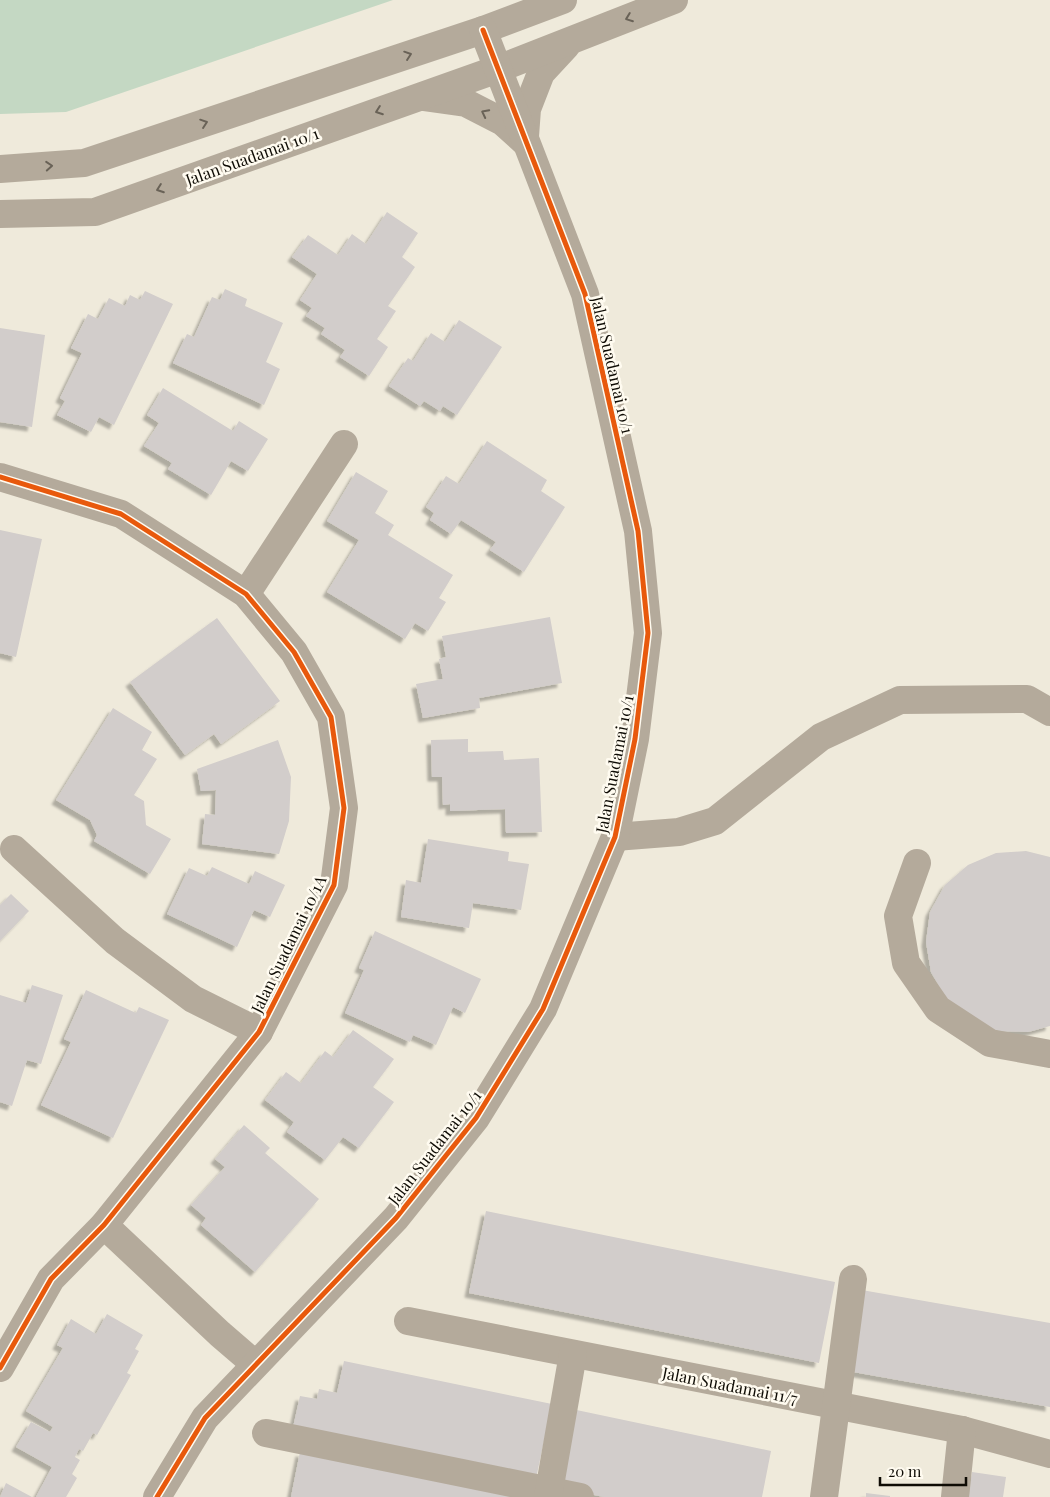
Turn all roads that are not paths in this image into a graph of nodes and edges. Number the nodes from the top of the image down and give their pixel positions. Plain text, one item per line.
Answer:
1 (563, 0) edge
2 (674, 0) edge
3 (483, 30) junction
4 (572, 40) junction
5 (498, 69) junction
6 (418, 97) junction
7 (524, 140) junction
8 (0, 169) edge
9 (0, 214) edge
10 (344, 444) dead end
11 (0, 478) edge
12 (246, 594) junction
13 (1050, 712) edge
14 (615, 837) junction
15 (14, 849) dead end
16 (917, 862) dead end
17 (258, 1032) junction
18 (1050, 1054) edge
19 (104, 1225) junction
20 (853, 1279) dead end
21 (408, 1321) dead end
22 (573, 1354) junction
23 (255, 1364) junction
24 (0, 1368) edge
25 (834, 1406) junction
26 (962, 1430) junction
27 (266, 1433) dead end
28 (1050, 1454) edge
29 (548, 1494) edge
30 (157, 1497) edge
31 (580, 1497) edge
32 (824, 1497) edge
33 (955, 1497) edge

1 - 3 street
2 -> 4 street, Jalan Suadamai 10/1
3 - 5 street, Jalan Suadamai 10/1
8 -> 3 street
4 - 5 street, Jalan Suadamai 10/1
4 - 7 street
5 - 6 street, Jalan Suadamai 10/1
5 - 7 street, Jalan Suadamai 10/1
7 -> 6 street
6 -> 9 street, Jalan Suadamai 10/1
7 - 14 street, Jalan Suadamai 10/1
10 - 12 street
11 - 12 street, Jalan Suadamai 10/1A
12 - 17 street, Jalan Suadamai 10/1A
13 - 14 street
14 - 23 street, Jalan Suadamai 10/1
15 - 17 street
16 - 18 street
17 - 19 street, Jalan Suadamai 10/1A
19 - 23 street
19 - 24 street, Jalan Suadamai 10/1A
20 - 25 street
21 - 22 street, Jalan Suadamai 11/7
22 - 25 street, Jalan Suadamai 11/7
22 - 29 street
23 - 30 street, Jalan Suadamai 10/1
25 - 26 street, Jalan Suadamai 11/7
25 - 32 street
26 - 28 street, Jalan Suadamai 11/7
26 - 33 street
27 - 29 street
29 - 31 street

